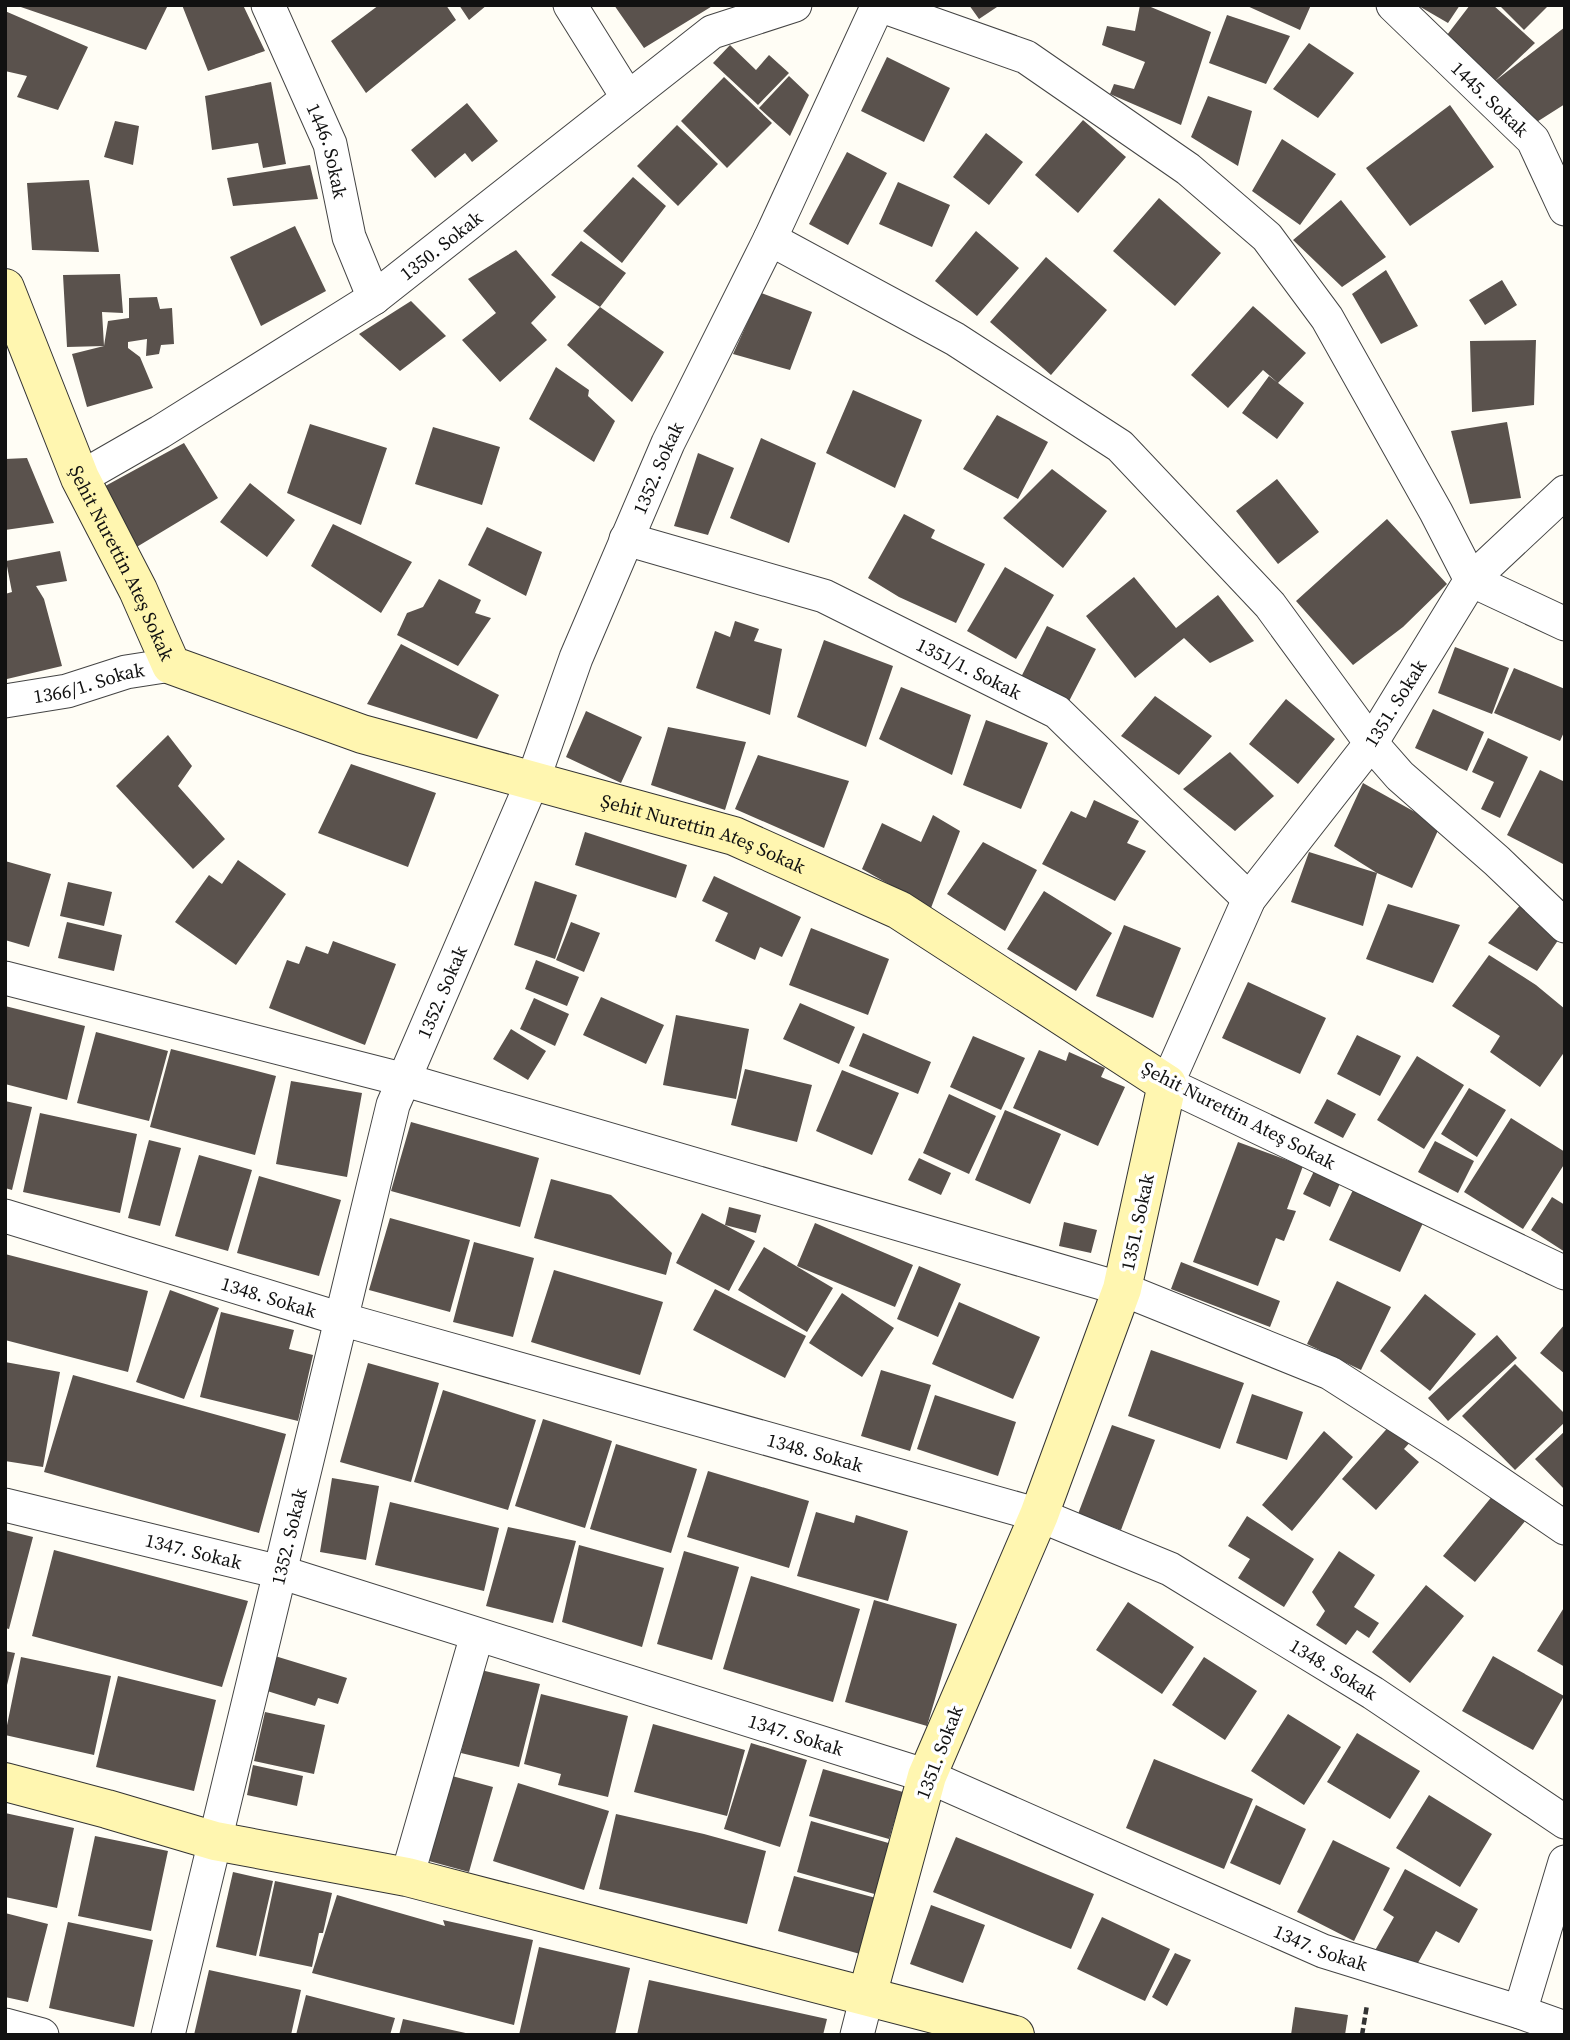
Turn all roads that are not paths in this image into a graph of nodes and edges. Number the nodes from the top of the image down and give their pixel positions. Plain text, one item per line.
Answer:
1 (268, 5) edge
2 (570, 5) edge
3 (795, 5) edge
4 (878, 5) edge
5 (1393, 5) edge
6 (628, 98) junction
7 (1565, 209) edge
8 (770, 239) junction
9 (5, 288) edge
10 (374, 298) junction
11 (80, 478) junction
12 (1565, 492) edge
13 (626, 539) junction
14 (1471, 580) junction
15 (1565, 624) edge
16 (171, 665) junction
17 (5, 701) edge
18 (1371, 743) junction
19 (533, 780) junction
20 (1249, 900) junction
21 (1565, 926) edge
22 (5, 978) edge
23 (405, 1080) junction
24 (1167, 1084) junction
25 (5, 1216) edge
26 (1565, 1273) edge
27 (1122, 1289) junction
28 (341, 1319) junction
29 (5, 1505) edge
30 (1039, 1515) junction
31 (1565, 1528) edge
32 (280, 1573) junction
33 (477, 1636) junction
34 (926, 1776) junction
35 (5, 1782) edge
36 (1565, 1822) edge
37 (215, 1841) junction
38 (1565, 1862) edge
39 (407, 1877) junction
40 (867, 1996) junction
41 (1520, 2012) junction
42 (5, 2025) edge
43 (1565, 2028) edge
44 (42, 2035) edge
45 (168, 2035) edge
46 (857, 2035) edge
47 (1016, 2035) edge

1 - 10 street, 1446. Sokak
2 - 6 street
3 - 6 street, 1350. Sokak
4 - 8 street, 1352. Sokak
4 - 14 street
5 - 7 street, 1445. Sokak
6 - 10 street, 1350. Sokak
8 - 13 street, 1352. Sokak
8 - 18 street
9 - 11 street, Şehit Nurettin Ateş Sokak
10 - 11 street, 1350. Sokak
11 - 16 street, Şehit Nurettin Ateş Sokak
12 - 14 street, 1351. Sokak
13 - 19 street, 1352. Sokak
13 - 20 street, 1351/1. Sokak
14 - 15 street
14 - 18 street, 1351. Sokak
16 - 17 street, 1366/1. Sokak
16 - 19 street, Şehit Nurettin Ateş Sokak
18 - 20 street, 1351. Sokak
18 - 21 street
19 - 23 street, 1352. Sokak
19 - 24 street, Şehit Nurettin Ateş Sokak
20 - 24 street, 1351. Sokak
22 - 23 street
23 - 27 street
23 - 28 street, 1352. Sokak
24 - 26 street, Şehit Nurettin Ateş Sokak
24 - 27 street, 1351. Sokak
25 - 28 street, 1348. Sokak
27 - 30 street, 1351. Sokak
27 - 31 street
28 - 30 street, 1348. Sokak
28 - 32 street, 1352. Sokak
29 - 32 street, 1347. Sokak
30 - 34 street, 1351. Sokak
30 - 36 street, 1348. Sokak
32 - 33 street, 1347. Sokak
32 - 37 street, 1352. Sokak
33 - 34 street, 1347. Sokak
33 - 39 street
34 - 40 street, 1351. Sokak
34 - 41 street, 1347. Sokak
35 - 37 street
37 - 39 street
37 - 45 street, 1352. Sokak
38 - 41 street
39 - 40 street
40 - 46 street, 1351. Sokak
40 - 47 street
41 - 43 street, 1347. Sokak
42 - 44 street

